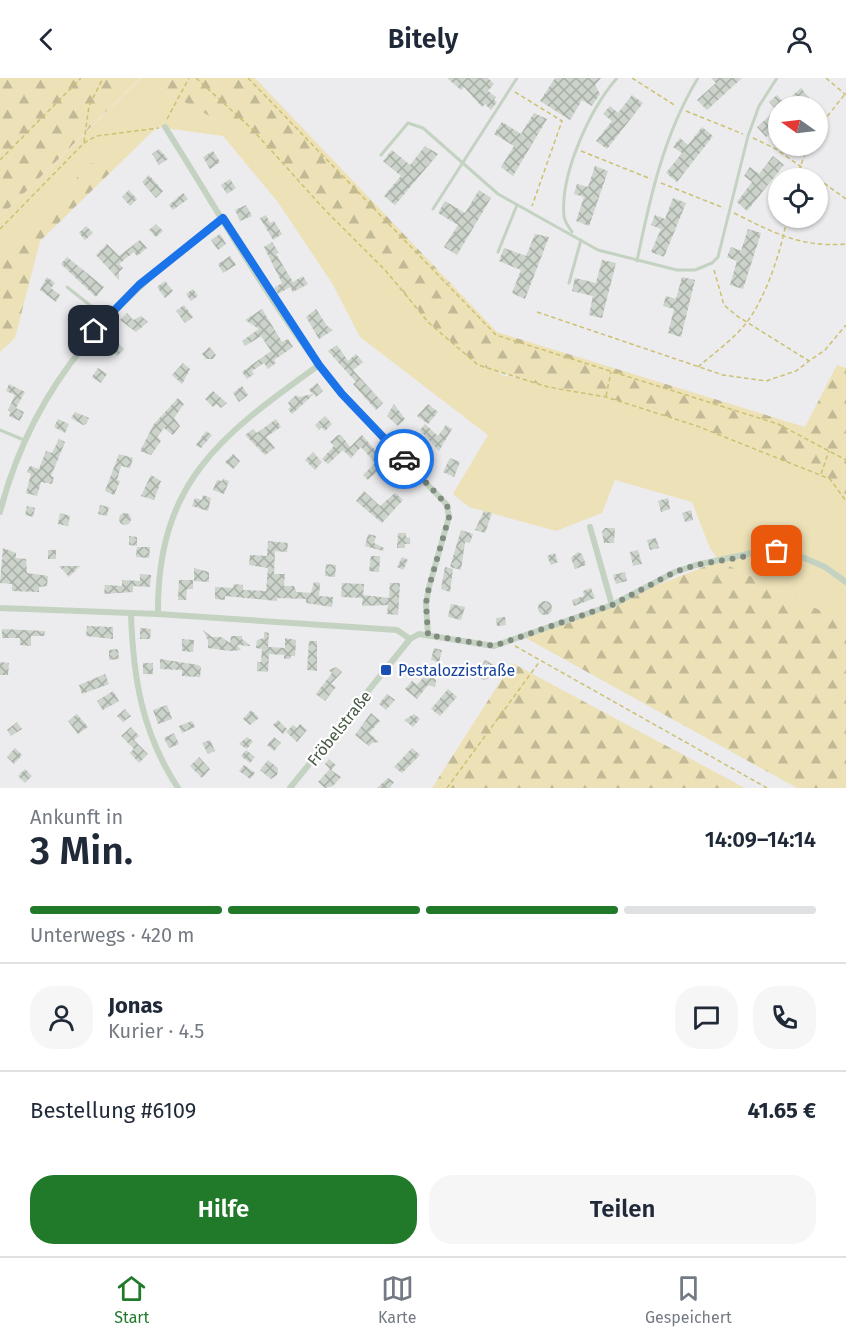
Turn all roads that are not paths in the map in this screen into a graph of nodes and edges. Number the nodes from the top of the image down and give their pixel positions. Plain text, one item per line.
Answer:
1 (517, 78) edge
2 (617, 78) edge
3 (698, 78) edge
4 (777, 78) edge
5 (165, 127) road end
6 (381, 155) dead end
7 (460, 163) junction
8 (517, 205) junction
9 (433, 209) dead end
10 (223, 218) junction
11 (573, 234) junction
12 (581, 240) junction
13 (498, 252) dead end
14 (636, 261) junction
15 (569, 283) dead end
16 (67, 287) dead end
17 (106, 318) junction
18 (319, 365) junction
19 (0, 430) edge
20 (24, 440) junction
21 (0, 512) edge
22 (590, 527) dead end
23 (846, 582) edge
24 (612, 605) junction
25 (0, 608) edge
26 (131, 614) junction
27 (158, 614) junction
28 (428, 635) junction
29 (410, 639) junction
30 (178, 788) edge
31 (290, 788) edge

1 - 7 lane
2 - 11 lane
3 - 14 lane
4 - 14 lane
5 - 10 street
6 - 7 lane
7 - 8 lane
7 - 9 lane
8 - 11 lane
8 - 13 lane
10 - 17 street
10 - 18 street
11 - 12 lane
12 - 14 lane
12 - 15 lane
16 - 17 lane
17 - 20 street
18 - 27 street
18 - 28 street
19 - 20 lane
20 - 21 street
22 - 24 street
23 - 24 street
24 - 28 street
25 - 26 street
26 - 27 street
26 - 30 street
27 - 29 street
28 - 29 street
29 - 31 street, Fröbelstraße

